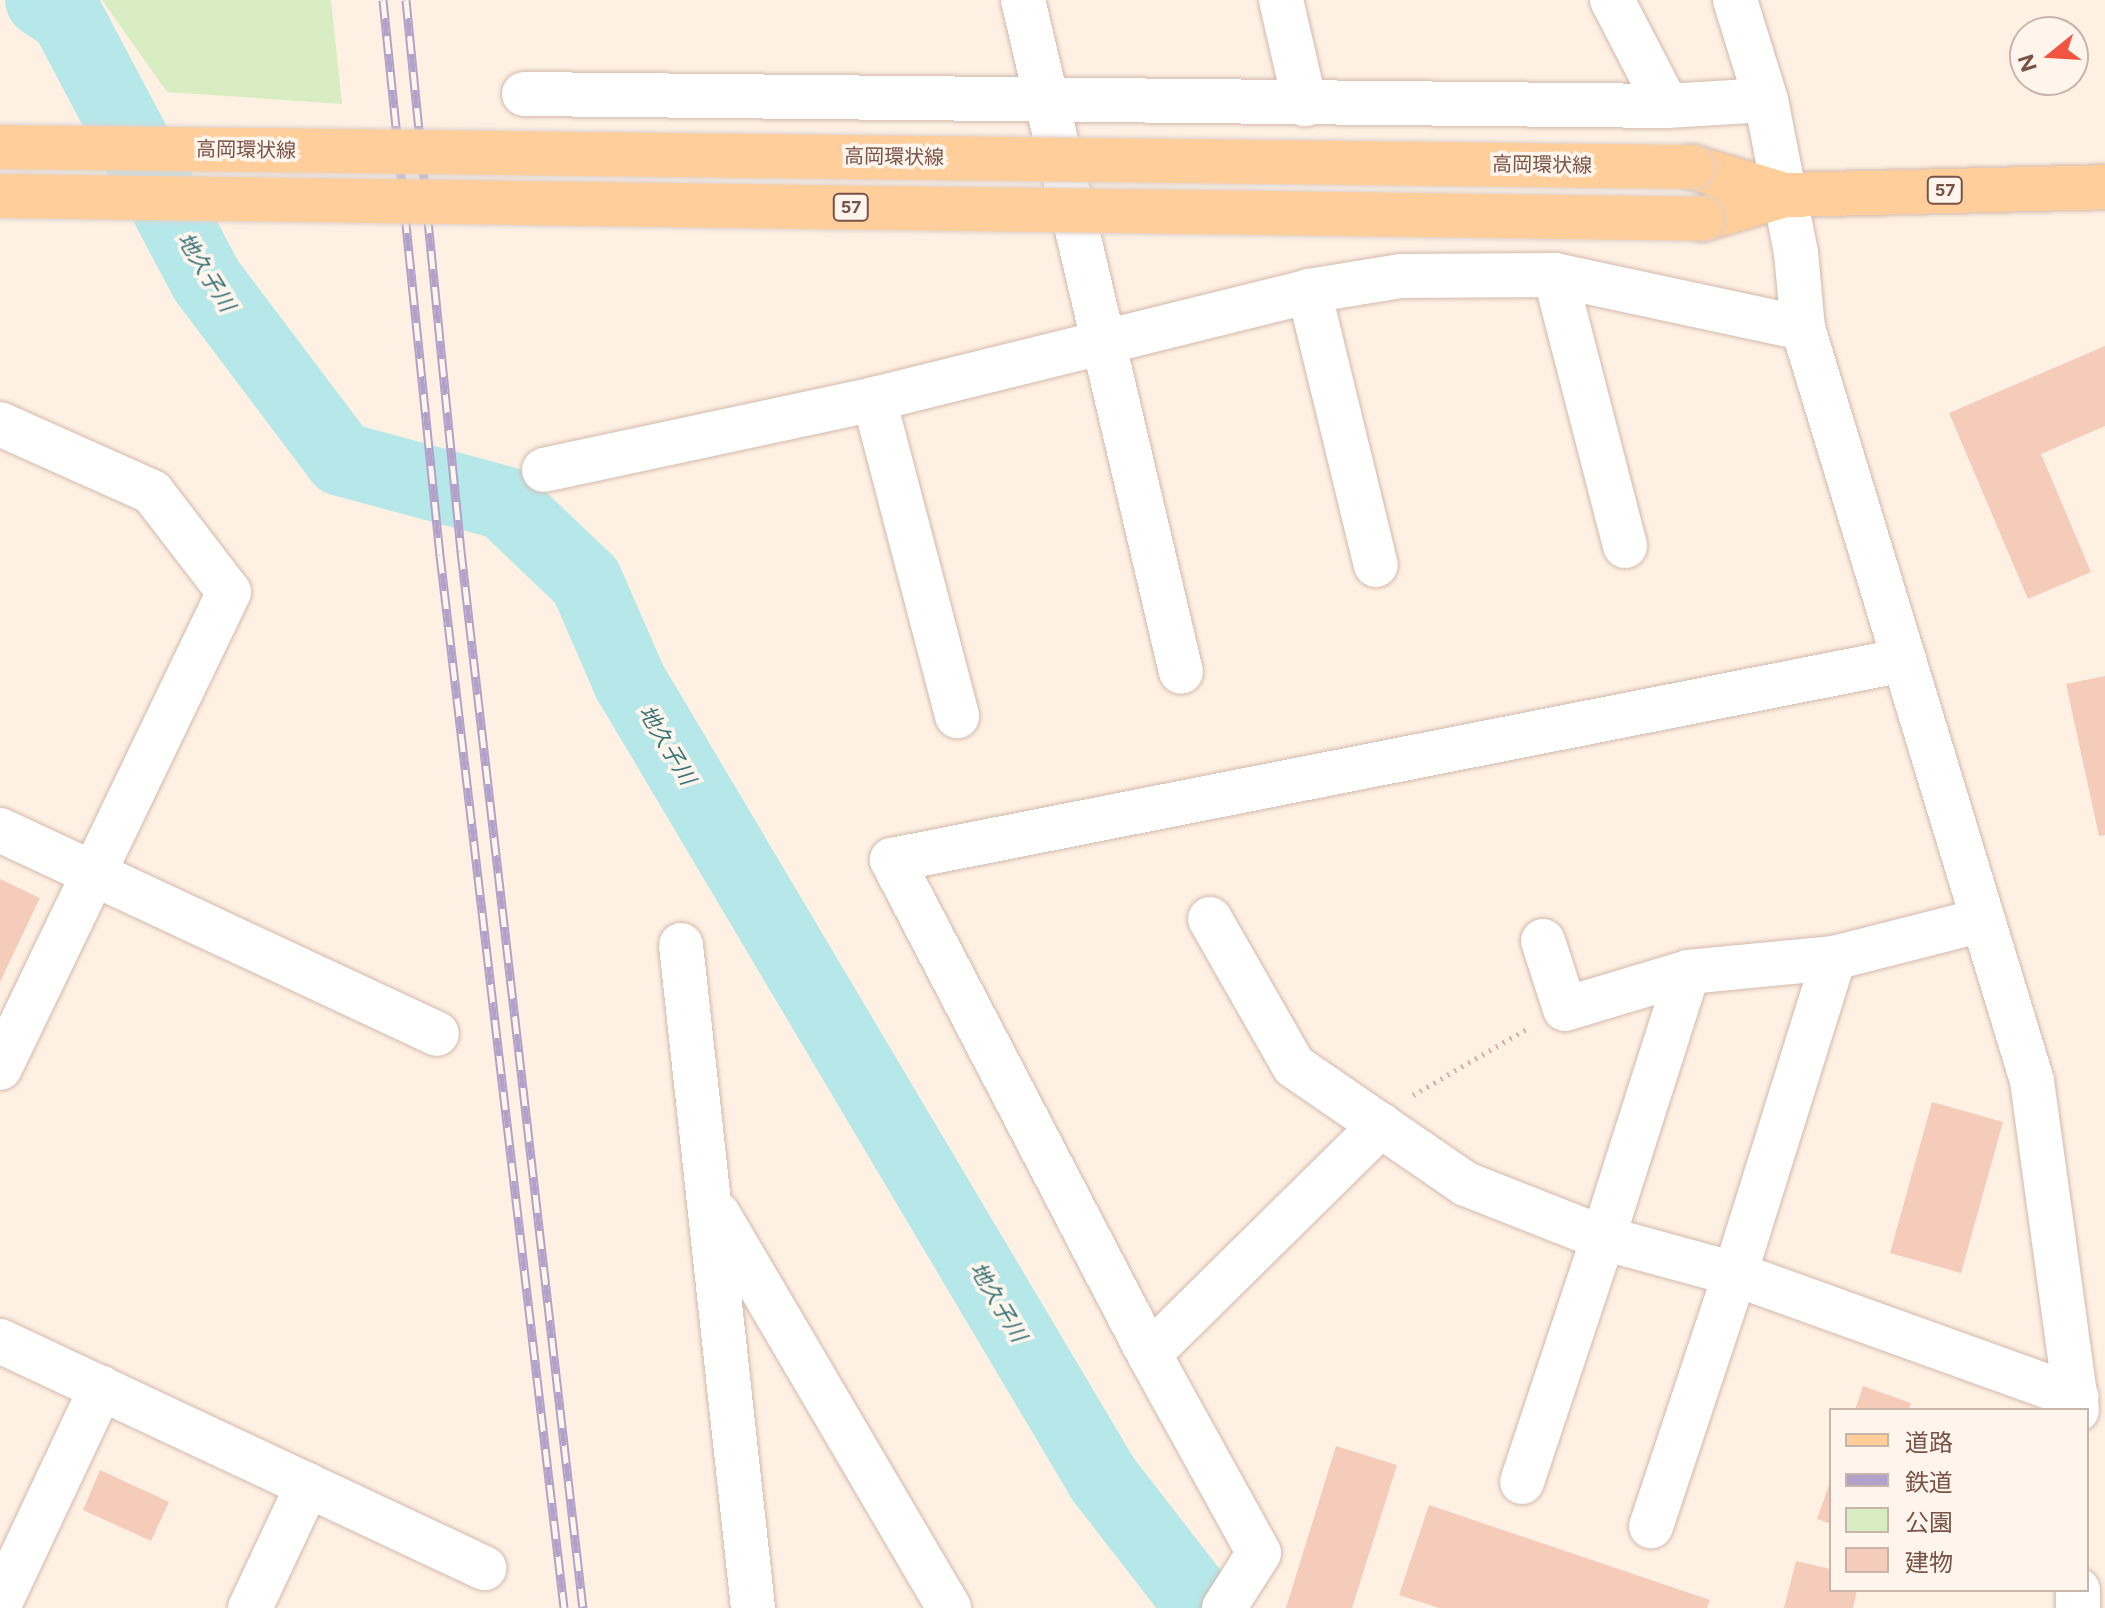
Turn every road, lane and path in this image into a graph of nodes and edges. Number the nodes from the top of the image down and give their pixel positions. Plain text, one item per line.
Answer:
1 (1023, 0) edge
2 (1281, 0) edge
3 (1612, 0) edge
4 (1735, 0) edge
5 (524, 94) dead end
6 (1766, 100) junction
7 (1047, 102) junction
8 (1305, 104) junction
9 (1667, 106) junction
10 (0, 147) edge
11 (2105, 187) edge
12 (1785, 195) junction
13 (0, 196) edge
14 (1555, 275) junction
15 (1309, 291) junction
16 (1803, 328) junction
17 (1103, 343) junction
18 (874, 399) junction
19 (0, 424) edge
20 (544, 470) dead end
21 (1625, 546) dead end
22 (1376, 565) dead end
23 (1904, 660) junction
24 (1181, 672) dead end
25 (957, 716) dead end
26 (0, 830) edge
27 (90, 873) junction
28 (1210, 919) dead end
29 (1983, 920) junction
30 (1543, 941) dead end
31 (681, 945) dead end
32 (1834, 958) junction
33 (1688, 972) junction
34 (1565, 1009) junction
35 (437, 1034) dead end
36 (0, 1068) edge
37 (1381, 1125) junction
38 (709, 1199) junction
39 (1603, 1238) junction
40 (1735, 1274) junction
41 (0, 1341) edge
42 (1149, 1354) junction
43 (2105, 1358) edge
44 (101, 1388) junction
45 (2077, 1403) edge
46 (1522, 1482) dead end
47 (308, 1485) junction
48 (1651, 1526) dead end
49 (484, 1568) dead end
50 (1231, 1598) edge
51 (0, 1603) edge
52 (250, 1608) edge
53 (753, 1608) edge
54 (949, 1608) edge

1 - 7 street
2 - 8 street
3 - 9 street
4 - 6 street
5 - 7 street
6 - 9 street
6 - 12 street
7 - 8 street
7 - 17 street
8 - 9 street
10 - 12 main road, 高岡環状線 / 57, bridge
11 - 12 main road, 高岡環状線 / 57
12 - 13 main road, 高岡環状線 / 57, bridge
12 - 16 street
14 - 15 street
14 - 16 street
14 - 21 street
15 - 17 street
15 - 22 street
16 - 23 street
17 - 18 street
17 - 24 street
18 - 20 street
18 - 25 street
19 - 27 street
23 - 29 street
23 - 42 street
26 - 27 street
27 - 35 street
27 - 36 street
28 - 37 street
29 - 32 street
29 - 45 street
30 - 34 street
31 - 38 street
32 - 33 street
32 - 40 street
33 - 34 street
33 - 39 street
34 - 37 path
37 - 39 street
37 - 42 street
38 - 53 street
38 - 54 street
39 - 40 street
39 - 46 street
40 - 45 street
40 - 48 street
41 - 44 street
42 - 50 street
43 - 45 street
44 - 47 street
44 - 51 street
47 - 49 street
47 - 52 street

